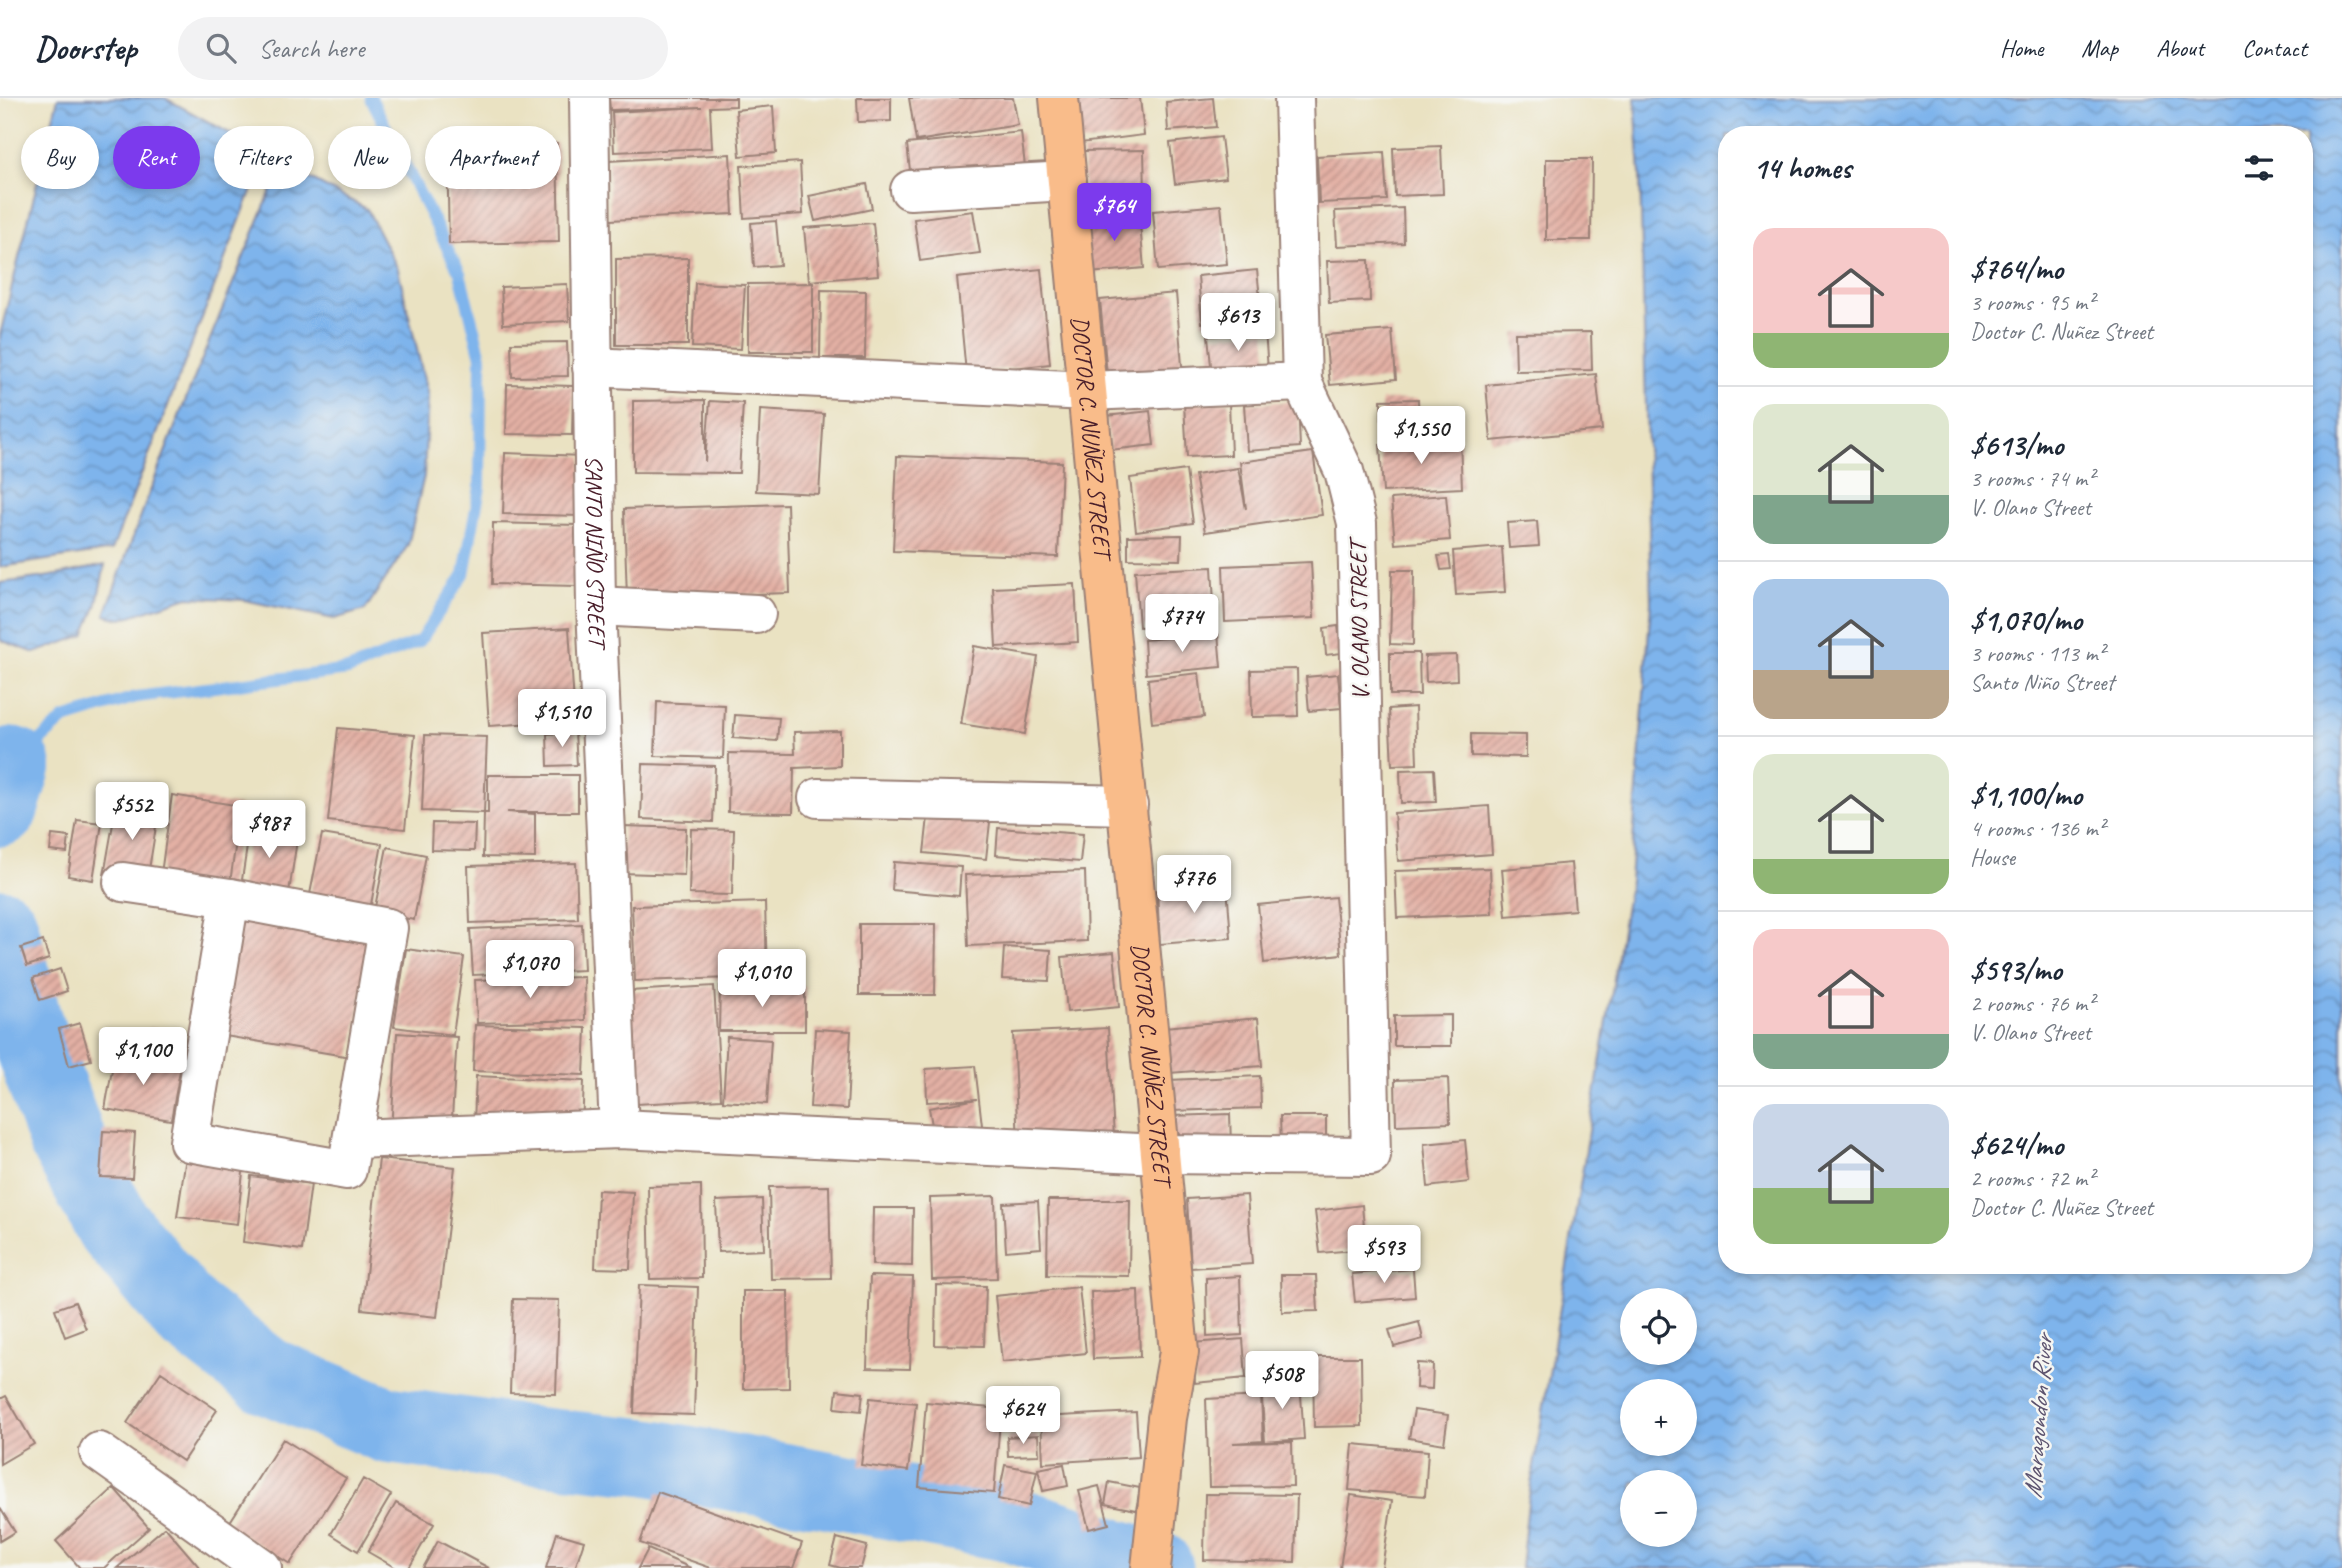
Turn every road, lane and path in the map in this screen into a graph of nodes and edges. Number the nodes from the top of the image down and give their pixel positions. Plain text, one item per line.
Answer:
1 (589, 98) edge
2 (1059, 98) edge
3 (1294, 98) edge
4 (1067, 180) junction
5 (910, 190) dead end
6 (592, 367) junction
7 (1301, 382) junction
8 (1087, 391) junction
9 (596, 606) junction
10 (756, 614) dead end
11 (818, 798) dead end
12 (1128, 805) junction
13 (123, 882) dead end
14 (230, 898) junction
15 (619, 1129) junction
16 (354, 1139) junction
17 (1161, 1154) junction
18 (99, 1452) dead end
19 (262, 1568) edge
20 (1151, 1568) edge

1 - 6 street, SANTO NIÑO STREET
2 - 4 main road, DOCTOR C. NUÑEZ STREET
3 - 7 street, V. OLANO STREET
4 - 5 street
4 - 8 main road, DOCTOR C. NUÑEZ STREET
6 - 8 street
6 - 9 street, SANTO NIÑO STREET
7 - 8 street
7 - 17 street, V. OLANO STREET
8 - 12 main road, DOCTOR C. NUÑEZ STREET
9 - 10 street
9 - 15 street, SANTO NIÑO STREET
11 - 12 street
12 - 17 main road, DOCTOR C. NUÑEZ STREET
13 - 14 street
14 - 16 street
14 - 16 street
15 - 16 street
15 - 17 street
17 - 20 main road, DOCTOR C. NUÑEZ STREET
18 - 19 street

